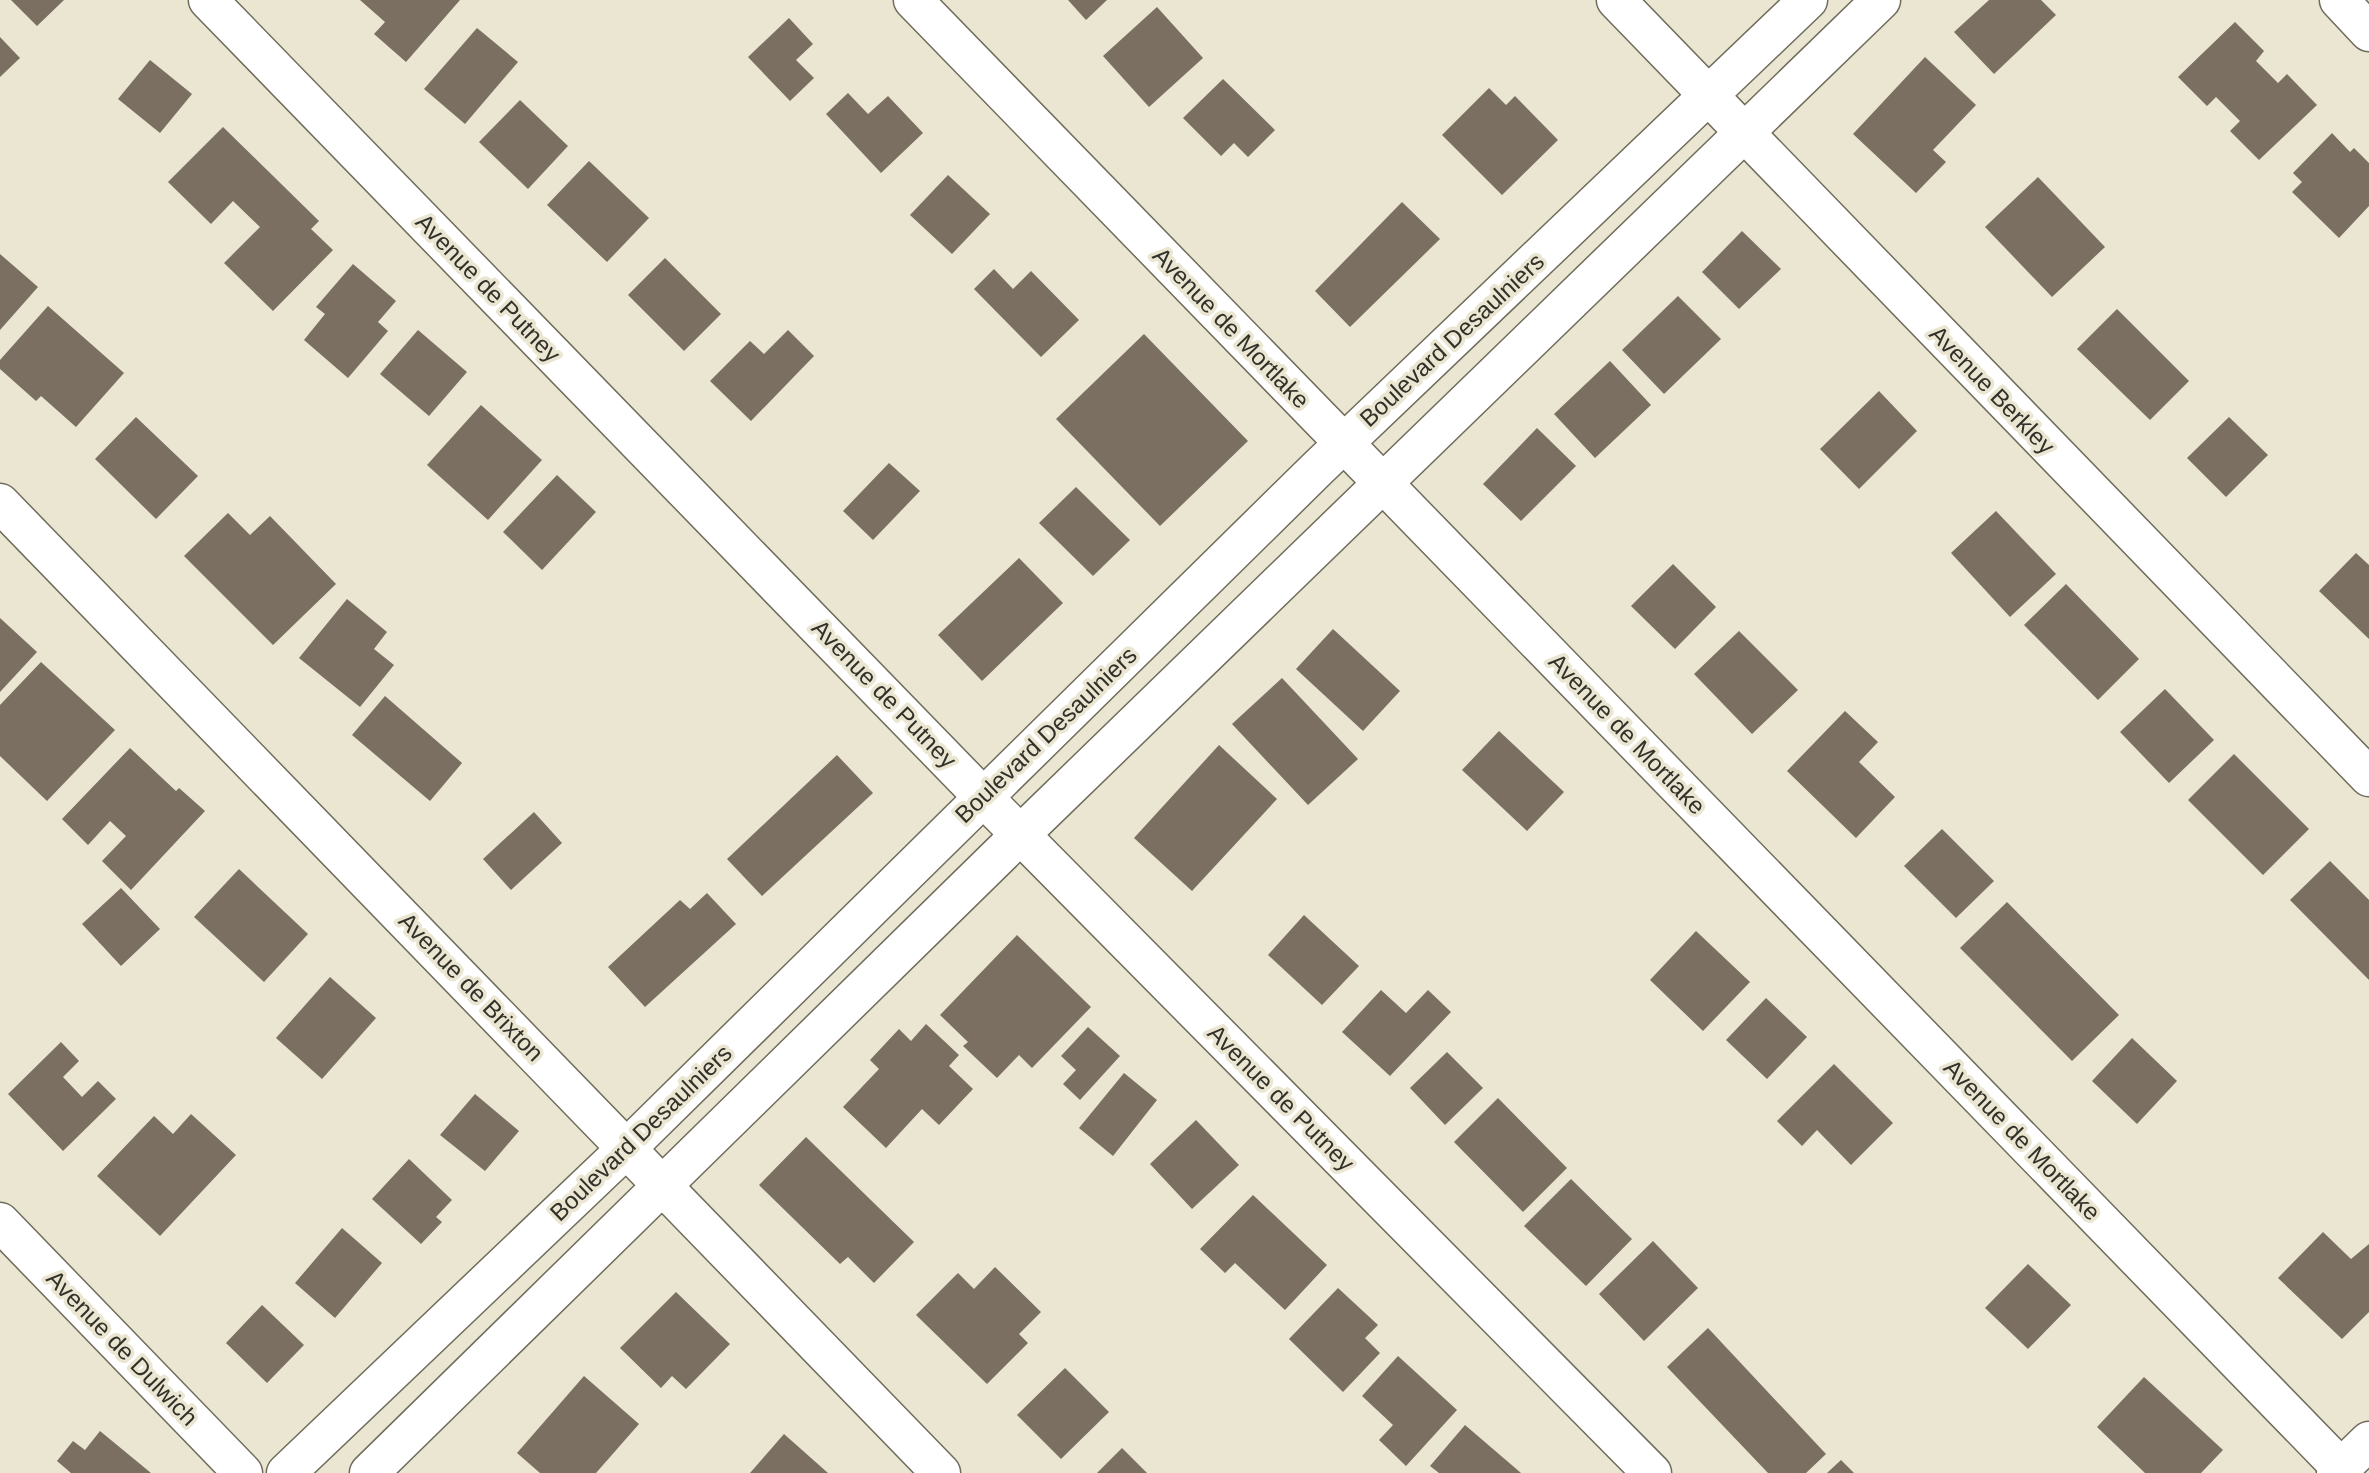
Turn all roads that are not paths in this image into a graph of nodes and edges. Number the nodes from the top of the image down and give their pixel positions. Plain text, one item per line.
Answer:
1 (208, 0) edge
2 (913, 0) edge
3 (1616, 0) edge
4 (1808, 0) edge
5 (1881, 0) edge
6 (2339, 0) edge
7 (2369, 32) edge
8 (1709, 97) junction
9 (1744, 134) junction
10 (1343, 443) junction
11 (1382, 484) junction
12 (0, 503) edge
13 (2369, 777) edge
14 (983, 797) junction
15 (1021, 834) junction
16 (627, 1148) junction
17 (662, 1186) junction
18 (0, 1222) edge
19 (2369, 1441) edge
20 (2339, 1470) edge
21 (243, 1473) edge
22 (286, 1473) edge
23 (369, 1473) edge
24 (941, 1473) edge
25 (1652, 1473) edge

1 - 14 street, Avenue de Putney
2 - 10 street, Avenue de Mortlake
3 - 8 street, Avenue Berkley
4 - 8 street, Boulevard Desaulniers
5 - 9 street
6 - 7 street
8 - 9 street, Avenue Berkley
8 - 10 street, Boulevard Desaulniers
9 - 11 street
9 - 13 street, Avenue Berkley
10 - 11 street, Avenue de Mortlake
10 - 14 street, Boulevard Desaulniers
11 - 15 street
11 - 20 street, Avenue de Mortlake
12 - 16 street, Avenue de Brixton
14 - 15 street, Avenue de Putney
14 - 16 street, Boulevard Desaulniers
15 - 17 street
15 - 25 street, Avenue de Putney
16 - 17 street, Avenue de Brixton
16 - 22 street, Boulevard Desaulniers
17 - 23 street
17 - 24 street, Avenue de Brixton
18 - 21 street, Avenue de Dulwich
19 - 20 street

